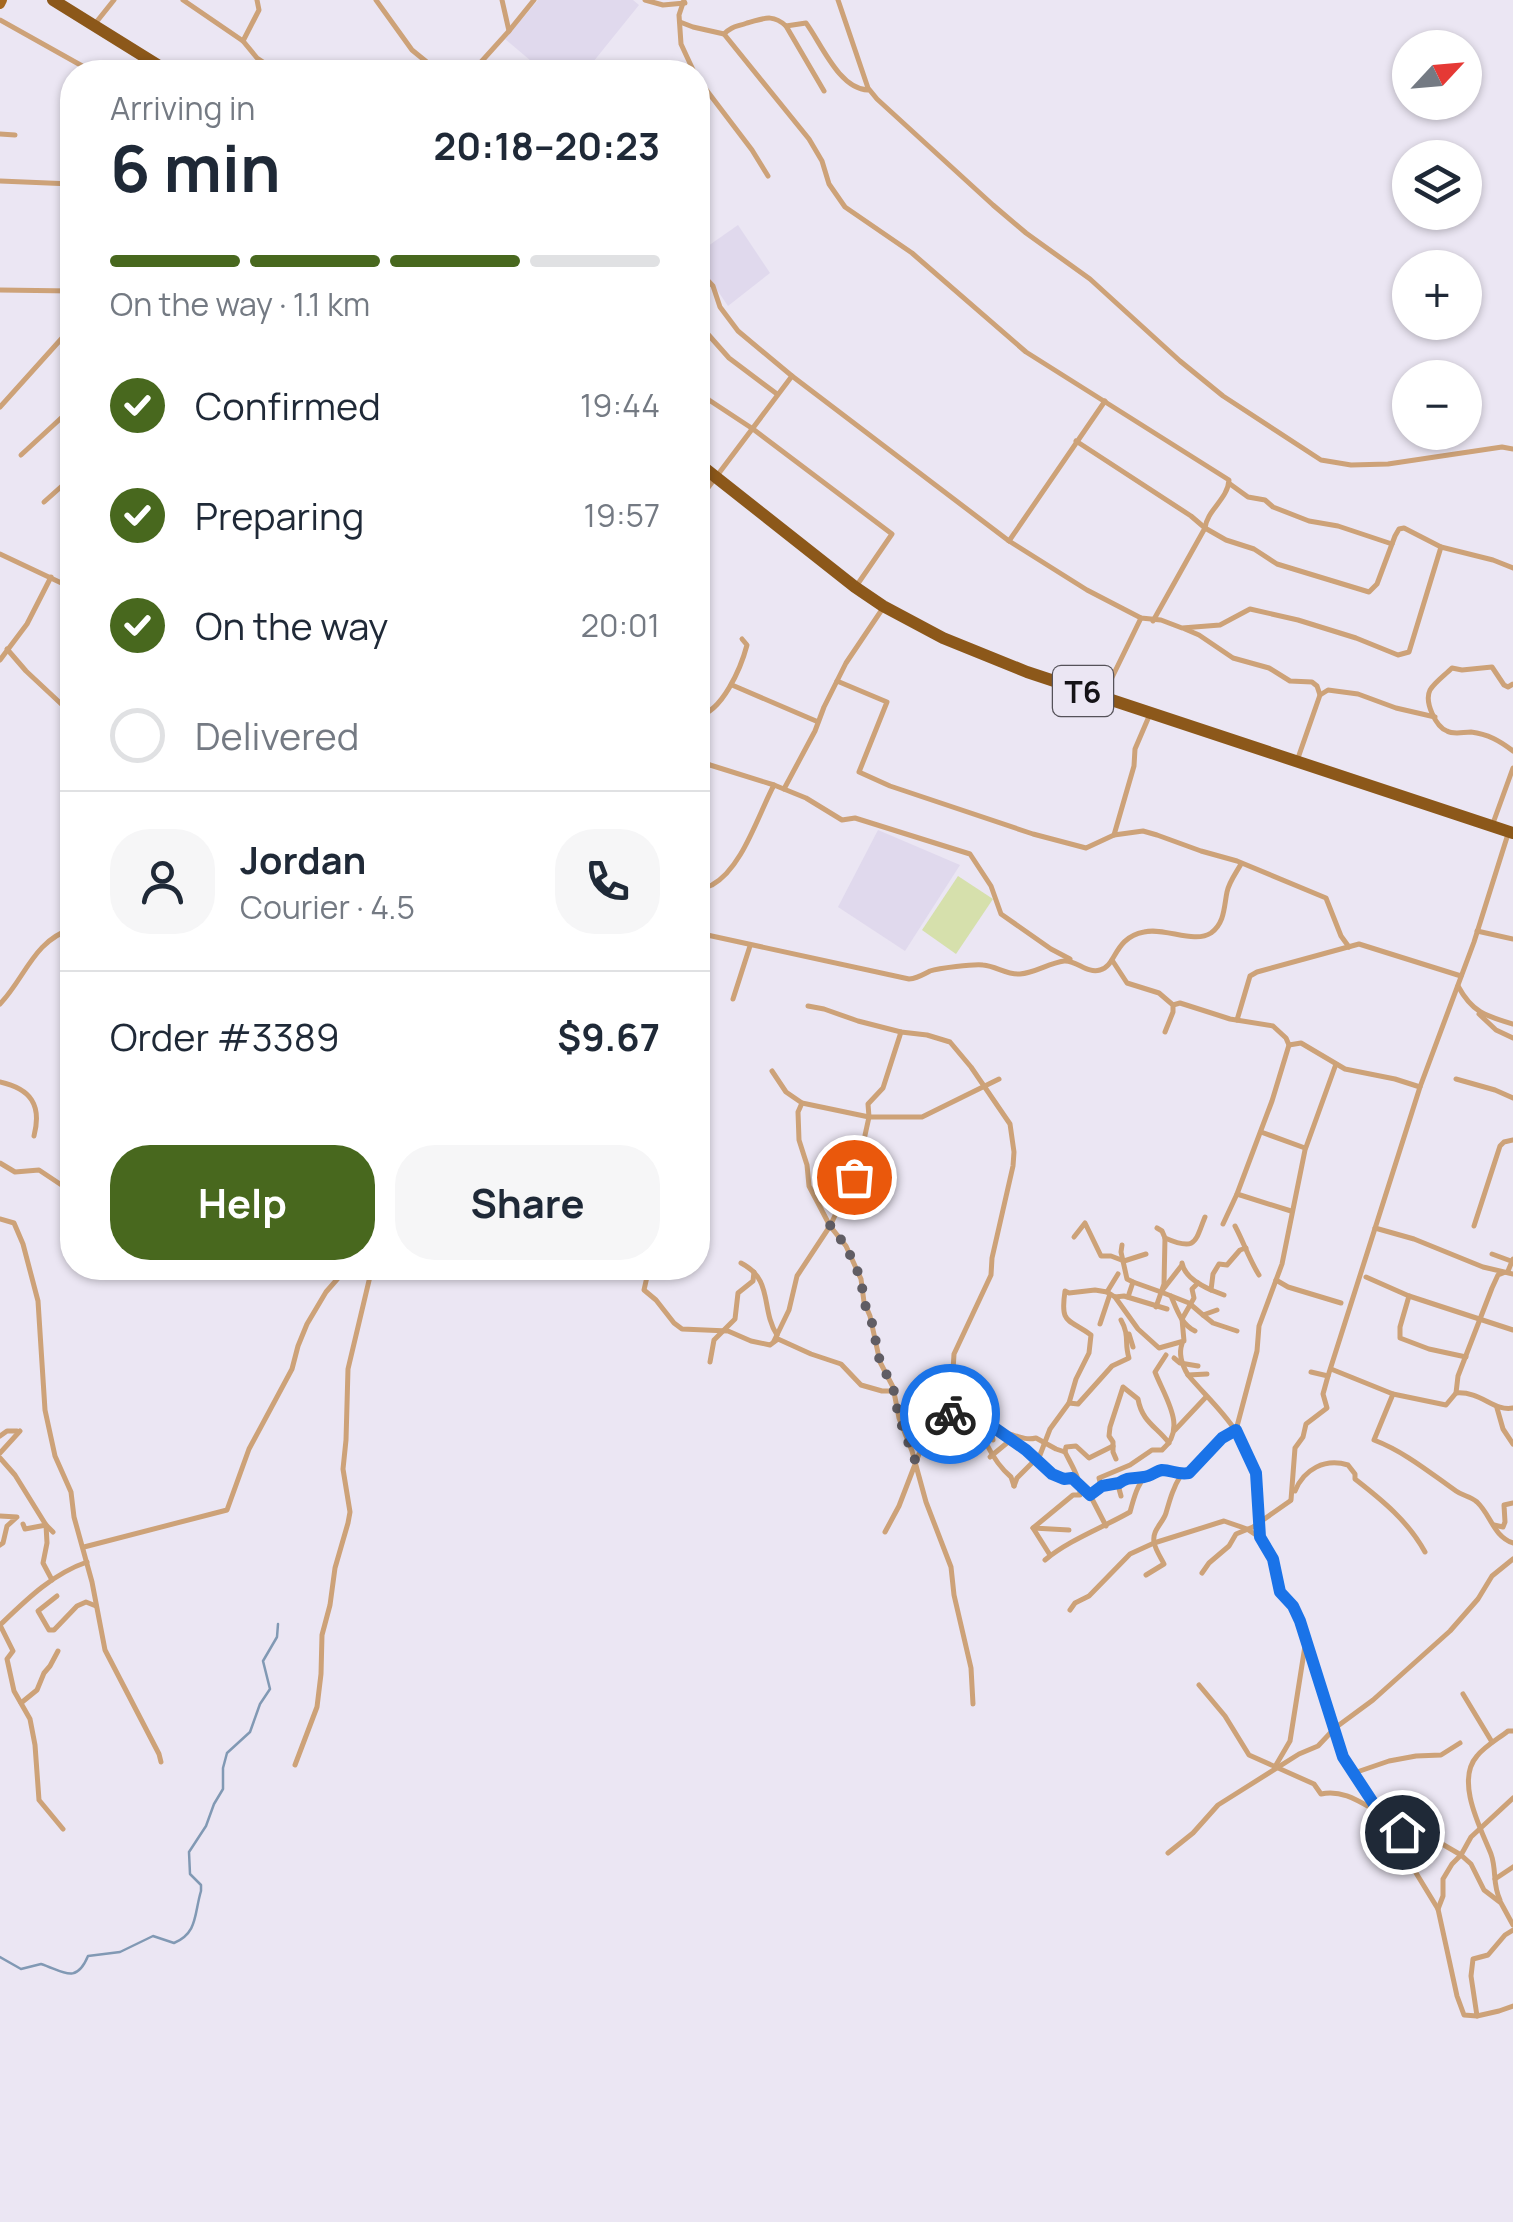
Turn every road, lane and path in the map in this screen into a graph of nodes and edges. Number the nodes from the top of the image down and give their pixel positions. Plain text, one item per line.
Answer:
1 (53, 0) edge
2 (114, 0) edge
3 (183, 0) edge
4 (257, 0) edge
5 (376, 0) edge
6 (502, 0) edge
7 (534, 0) edge
8 (645, 0) edge
9 (838, 0) edge
10 (685, 1) edge
11 (0, 20) edge
12 (680, 22) junction
13 (94, 26) junction
14 (786, 26) junction
15 (509, 31) junction
16 (724, 34) junction
17 (244, 41) junction
18 (72, 60) edge
19 (149, 60) edge
20 (260, 60) edge
21 (424, 60) edge
22 (483, 60) edge
23 (688, 60) edge
24 (870, 90) junction
25 (824, 91) dead end
26 (710, 94) edge
27 (0, 134) edge
28 (16, 135) dead end
29 (768, 176) dead end
30 (0, 181) edge
31 (60, 184) edge
32 (710, 284) edge
33 (0, 290) edge
34 (60, 291) edge
35 (710, 337) edge
36 (60, 340) edge
37 (792, 376) junction
38 (778, 395) junction
39 (710, 401) edge
40 (1105, 401) junction
41 (0, 407) edge
42 (60, 419) edge
43 (753, 429) junction
44 (1076, 441) junction
45 (1513, 447) edge
46 (21, 455) dead end
47 (710, 474) edge
48 (715, 478) junction
49 (1230, 484) junction
50 (710, 485) edge
51 (60, 487) edge
52 (44, 502) dead end
53 (1204, 528) junction
54 (1009, 541) junction
55 (1392, 544) junction
56 (1441, 547) junction
57 (0, 554) edge
58 (1513, 568) edge
59 (51, 577) junction
60 (60, 582) edge
61 (855, 587) junction
62 (884, 606) junction
63 (1141, 618) junction
64 (1153, 621) junction
65 (1182, 628) junction
66 (742, 639) dead end
67 (7, 648) junction
68 (0, 660) edge
69 (837, 680) junction
70 (1513, 684) edge
71 (732, 686) junction
72 (1320, 695) junction
73 (1102, 697) junction
74 (60, 703) edge
75 (710, 711) edge
76 (1150, 714) junction
77 (1434, 717) junction
78 (818, 722) junction
79 (1513, 751) edge
80 (1297, 761) junction
81 (710, 765) edge
82 (1513, 768) edge
83 (774, 785) junction
84 (784, 789) junction
85 (1492, 826) junction
86 (1511, 832) edge
87 (1114, 835) junction
88 (1241, 864) junction
89 (710, 886) edge
90 (1477, 931) junction
91 (60, 934) edge
92 (710, 936) edge
93 (1513, 939) edge
94 (750, 946) junction
95 (1348, 947) junction
96 (1112, 960) junction
97 (1078, 963) junction
98 (1462, 976) junction
99 (1458, 986) junction
100 (733, 999) dead end
101 (0, 1004) edge
102 (1173, 1005) junction
103 (808, 1006) dead end
104 (1477, 1012) junction
105 (1237, 1020) junction
106 (1513, 1024) edge
107 (901, 1032) junction
108 (1164, 1032) dead end
109 (1513, 1038) edge
110 (1289, 1045) junction
111 (1336, 1064) junction
112 (772, 1071) dead end
113 (999, 1079) dead end
114 (1456, 1079) dead end
115 (0, 1082) edge
116 (985, 1086) junction
117 (1420, 1087) junction
118 (1513, 1098) edge
119 (802, 1103) junction
120 (868, 1117) junction
121 (1261, 1132) junction
122 (34, 1136) dead end
123 (1513, 1140) edge
124 (1305, 1148) junction
125 (0, 1163) edge
126 (60, 1184) edge
127 (1237, 1194) junction
128 (1291, 1211) junction
129 (1205, 1217) dead end
130 (0, 1220) edge
131 (1222, 1224) dead end
132 (830, 1226) junction
133 (1235, 1226) dead end
134 (1474, 1226) dead end
135 (1156, 1228) dead end
136 (1375, 1228) junction
137 (1074, 1236) dead end
138 (1165, 1238) junction
139 (1122, 1246) dead end
140 (1246, 1248) junction
141 (1146, 1254) dead end
142 (1492, 1254) dead end
143 (1124, 1260) junction
144 (1512, 1260) edge
145 (741, 1263) dead end
146 (754, 1272) junction
147 (1510, 1273) edge
148 (1118, 1274) dead end
149 (1259, 1274) dead end
150 (1366, 1277) dead end
151 (336, 1280) edge
152 (369, 1280) edge
153 (646, 1280) edge
154 (1276, 1280) junction
155 (1133, 1282) junction
156 (1198, 1284) junction
157 (1211, 1290) junction
158 (1161, 1292) junction
159 (1111, 1294) junction
160 (1224, 1295) dead end
161 (1171, 1296) junction
162 (1409, 1296) junction
163 (1128, 1297) junction
164 (1190, 1303) junction
165 (1341, 1303) dead end
166 (1156, 1307) junction
167 (1167, 1310) dead end
168 (1217, 1310) dead end
169 (1202, 1315) junction
170 (1182, 1319) junction
171 (1121, 1320) dead end
172 (1481, 1320) junction
173 (1100, 1324) dead end
174 (1513, 1330) edge
175 (723, 1331) junction
176 (1195, 1331) dead end
177 (1237, 1331) dead end
178 (1128, 1332) junction
179 (776, 1338) junction
180 (1184, 1341) junction
181 (1134, 1346) dead end
182 (1166, 1354) dead end
183 (1466, 1356) junction
184 (1174, 1358) dead end
185 (710, 1362) dead end
186 (1182, 1362) junction
187 (1198, 1366) dead end
188 (954, 1368) junction
189 (1311, 1372) dead end
190 (1329, 1372) junction
191 (1208, 1374) dead end
192 (1188, 1375) junction
193 (952, 1387) dead end
194 (893, 1391) junction
195 (1393, 1394) junction
196 (1456, 1394) junction
197 (1206, 1396) junction
198 (969, 1400) junction
199 (1069, 1403) junction
200 (1496, 1405) junction
201 (1513, 1408) edge
202 (990, 1410) dead end
203 (990, 1428) junction
204 (1176, 1430) junction
205 (1236, 1430) junction
206 (981, 1431) junction
207 (968, 1432) junction
208 (0, 1436) edge
209 (1013, 1438) junction
210 (993, 1440) dead end
211 (1044, 1441) junction
212 (966, 1444) dead end
213 (1169, 1444) junction
214 (1513, 1444) edge
215 (1113, 1446) junction
216 (1065, 1452) junction
217 (0, 1456) edge
218 (992, 1456) junction
219 (1036, 1459) junction
220 (1116, 1459) dead end
221 (915, 1460) junction
222 (1181, 1475) junction
223 (1143, 1478) junction
224 (1119, 1483) junction
225 (1080, 1486) junction
226 (1102, 1486) junction
227 (1090, 1495) junction
228 (1121, 1496) dead end
229 (1291, 1500) junction
230 (1513, 1504) edge
231 (0, 1516) edge
232 (1260, 1521) junction
233 (23, 1524) dead end
234 (1490, 1524) junction
235 (46, 1525) junction
236 (1106, 1526) junction
237 (1032, 1528) junction
238 (1247, 1529) junction
239 (1068, 1530) dead end
240 (54, 1532) dead end
241 (885, 1532) dead end
242 (1260, 1537) junction
243 (1154, 1543) junction
244 (1513, 1543) edge
245 (0, 1545) edge
246 (84, 1547) junction
247 (1424, 1552) dead end
248 (1513, 1559) edge
249 (87, 1562) junction
250 (1202, 1573) dead end
251 (1146, 1575) dead end
252 (52, 1580) junction
253 (57, 1596) dead end
254 (96, 1606) junction
255 (1070, 1610) dead end
256 (0, 1625) edge
257 (1306, 1644) junction
258 (58, 1651) dead end
259 (1199, 1686) dead end
260 (1463, 1694) dead end
261 (21, 1702) junction
262 (973, 1704) dead end
263 (1335, 1728) junction
264 (1513, 1731) edge
265 (1460, 1743) dead end
266 (1492, 1743) junction
267 (161, 1762) dead end
268 (295, 1765) dead end
269 (1275, 1768) junction
270 (1353, 1773) junction
271 (1513, 1798) edge
272 (1379, 1813) junction
273 (1387, 1824) junction
274 (1480, 1829) junction
275 (63, 1830) dead end
276 (1168, 1853) dead end
277 (1461, 1855) junction
278 (1513, 1867) edge
279 (1495, 1879) junction
280 (1502, 1904) junction
281 (1438, 1909) junction
282 (1511, 1917) edge
283 (1513, 1928) edge
284 (1513, 2006) edge
285 (1477, 2016) junction

1 - 13 highway
2 - 13 street
3 - 17 street
4 - 17 street
5 - 21 street
6 - 15 street
7 - 15 street
8 - 10 street
9 - 24 street
10 - 12 street
11 - 18 street
12 - 16 street
12 - 23 street
13 - 19 highway
14 - 16 street
14 - 24 street
14 - 25 street
15 - 22 street
16 - 40 street
17 - 20 street
24 - 45 street
26 - 29 street
27 - 28 street
30 - 31 street
32 - 37 street
33 - 34 street
35 - 38 street
36 - 41 street
37 - 38 street
37 - 54 street
38 - 43 street
39 - 43 street
40 - 44 street
40 - 49 street
42 - 46 street
43 - 48 street
43 - 61 street
44 - 53 street
44 - 54 street
47 - 48 highway, T6
48 - 50 street
48 - 61 highway, T6
49 - 53 street
49 - 55 street
51 - 52 street
53 - 55 street
53 - 64 street
54 - 63 street
55 - 56 street
56 - 58 street
56 - 65 street
57 - 59 street
59 - 60 street
59 - 67 street
61 - 62 highway, T6
62 - 69 street
62 - 73 highway, T6
63 - 64 street
63 - 73 street
64 - 65 street
65 - 72 street
66 - 71 street
67 - 68 street
67 - 74 street
69 - 78 street
69 - 87 street
70 - 77 street
71 - 75 street
71 - 78 street
72 - 77 street
72 - 80 street
73 - 76 highway, T6
76 - 80 highway, T6
76 - 87 street
77 - 79 street
78 - 84 street
80 - 85 highway, T6
81 - 83 street
82 - 85 street
83 - 84 street
83 - 89 street
84 - 97 street
85 - 86 highway, T6
86 - 90 street
87 - 88 street
88 - 95 street
88 - 96 street
90 - 93 street
90 - 98 street
91 - 101 street
92 - 94 street
94 - 97 street
94 - 100 street
95 - 98 street
95 - 105 street
96 - 97 street
96 - 102 street
98 - 99 street
99 - 104 street
99 - 117 street
102 - 105 street
102 - 108 street
103 - 107 street
104 - 106 street
104 - 109 street
105 - 110 street
107 - 116 street
107 - 120 street
110 - 111 street
110 - 121 street
111 - 117 street
111 - 124 street
112 - 119 street
113 - 116 street
114 - 118 street
115 - 122 street
116 - 120 street
116 - 188 street
117 - 136 street
119 - 120 street
119 - 132 street
120 - 132 street
121 - 124 street
121 - 127 street
123 - 134 street
124 - 128 street
125 - 126 street
127 - 128 street
127 - 131 street
128 - 154 street
129 - 138 street
130 - 246 street
132 - 179 street
132 - 194 street
133 - 140 street
135 - 138 street
136 - 147 street
136 - 190 street
137 - 143 street
138 - 158 street
139 - 143 street
140 - 149 street
140 - 157 street
141 - 143 street
142 - 144 street
143 - 155 street
144 - 147 street
145 - 146 street
146 - 175 street
146 - 179 street
147 - 172 street
148 - 159 street
150 - 162 street
151 - 246 street
152 - 268 street
153 - 175 street
154 - 165 street
154 - 205 street
155 - 158 street
155 - 163 street
156 - 157 street
156 - 158 street
156 - 164 street
157 - 160 street
158 - 161 street
158 - 166 street
159 - 163 street
159 - 173 street
159 - 180 street
159 - 199 street
161 - 164 street
161 - 170 street
162 - 172 street
162 - 183 street
163 - 166 street
164 - 169 street
164 - 170 street
166 - 167 street
168 - 169 street
169 - 177 street
170 - 176 street
170 - 180 street
171 - 178 street
172 - 174 street
172 - 183 street
175 - 179 street
175 - 185 street
178 - 181 street
178 - 199 street
179 - 194 street
180 - 186 street
182 - 204 street
183 - 196 street
184 - 186 street
186 - 187 street
186 - 192 street
188 - 193 street
188 - 198 street
189 - 190 street
190 - 195 street
190 - 229 street
191 - 192 street
192 - 197 street
194 - 221 street
195 - 196 street
195 - 234 street
196 - 200 street
197 - 204 street
197 - 205 street
198 - 202 street
198 - 203 street
198 - 206 street
198 - 207 street
198 - 221 street
199 - 211 street
200 - 201 street
200 - 214 street
203 - 206 street
203 - 209 street
203 - 210 street
204 - 213 street
205 - 222 street
205 - 232 street
206 - 207 street
206 - 218 street
207 - 212 street
208 - 217 street
209 - 211 street
209 - 218 street
209 - 219 street
211 - 216 street
211 - 219 street
213 - 215 street
213 - 226 street
215 - 216 street
215 - 220 street
216 - 225 street
217 - 235 street
218 - 219 street
219 - 225 street
221 - 241 street
221 - 262 street
222 - 223 street
222 - 243 street
223 - 224 street
223 - 236 street
224 - 226 street
224 - 228 street
225 - 227 street
225 - 237 street
226 - 227 street
227 - 236 street
229 - 232 street
229 - 247 street
230 - 234 street
231 - 245 street
232 - 238 street
232 - 242 street
233 - 235 street
234 - 244 street
235 - 240 street
235 - 252 street
236 - 237 street
237 - 239 street
238 - 242 street
238 - 243 street
238 - 250 street
242 - 257 street
243 - 251 street
243 - 255 street
246 - 249 street
248 - 263 street
249 - 252 street
249 - 254 street
252 - 256 street
253 - 254 street
254 - 267 street
256 - 261 street
257 - 263 street
257 - 269 street
258 - 261 street
259 - 269 street
260 - 266 street
261 - 275 street
263 - 269 street
263 - 270 street
264 - 266 street
265 - 270 street
266 - 274 street
269 - 272 street
269 - 276 street
270 - 272 street
271 - 274 street
272 - 273 street
273 - 277 street
273 - 281 street
274 - 277 street
274 - 279 street
277 - 280 street
277 - 281 street
278 - 279 street
279 - 280 street
280 - 282 street
281 - 285 street
282 - 283 street
283 - 285 street
284 - 285 street

